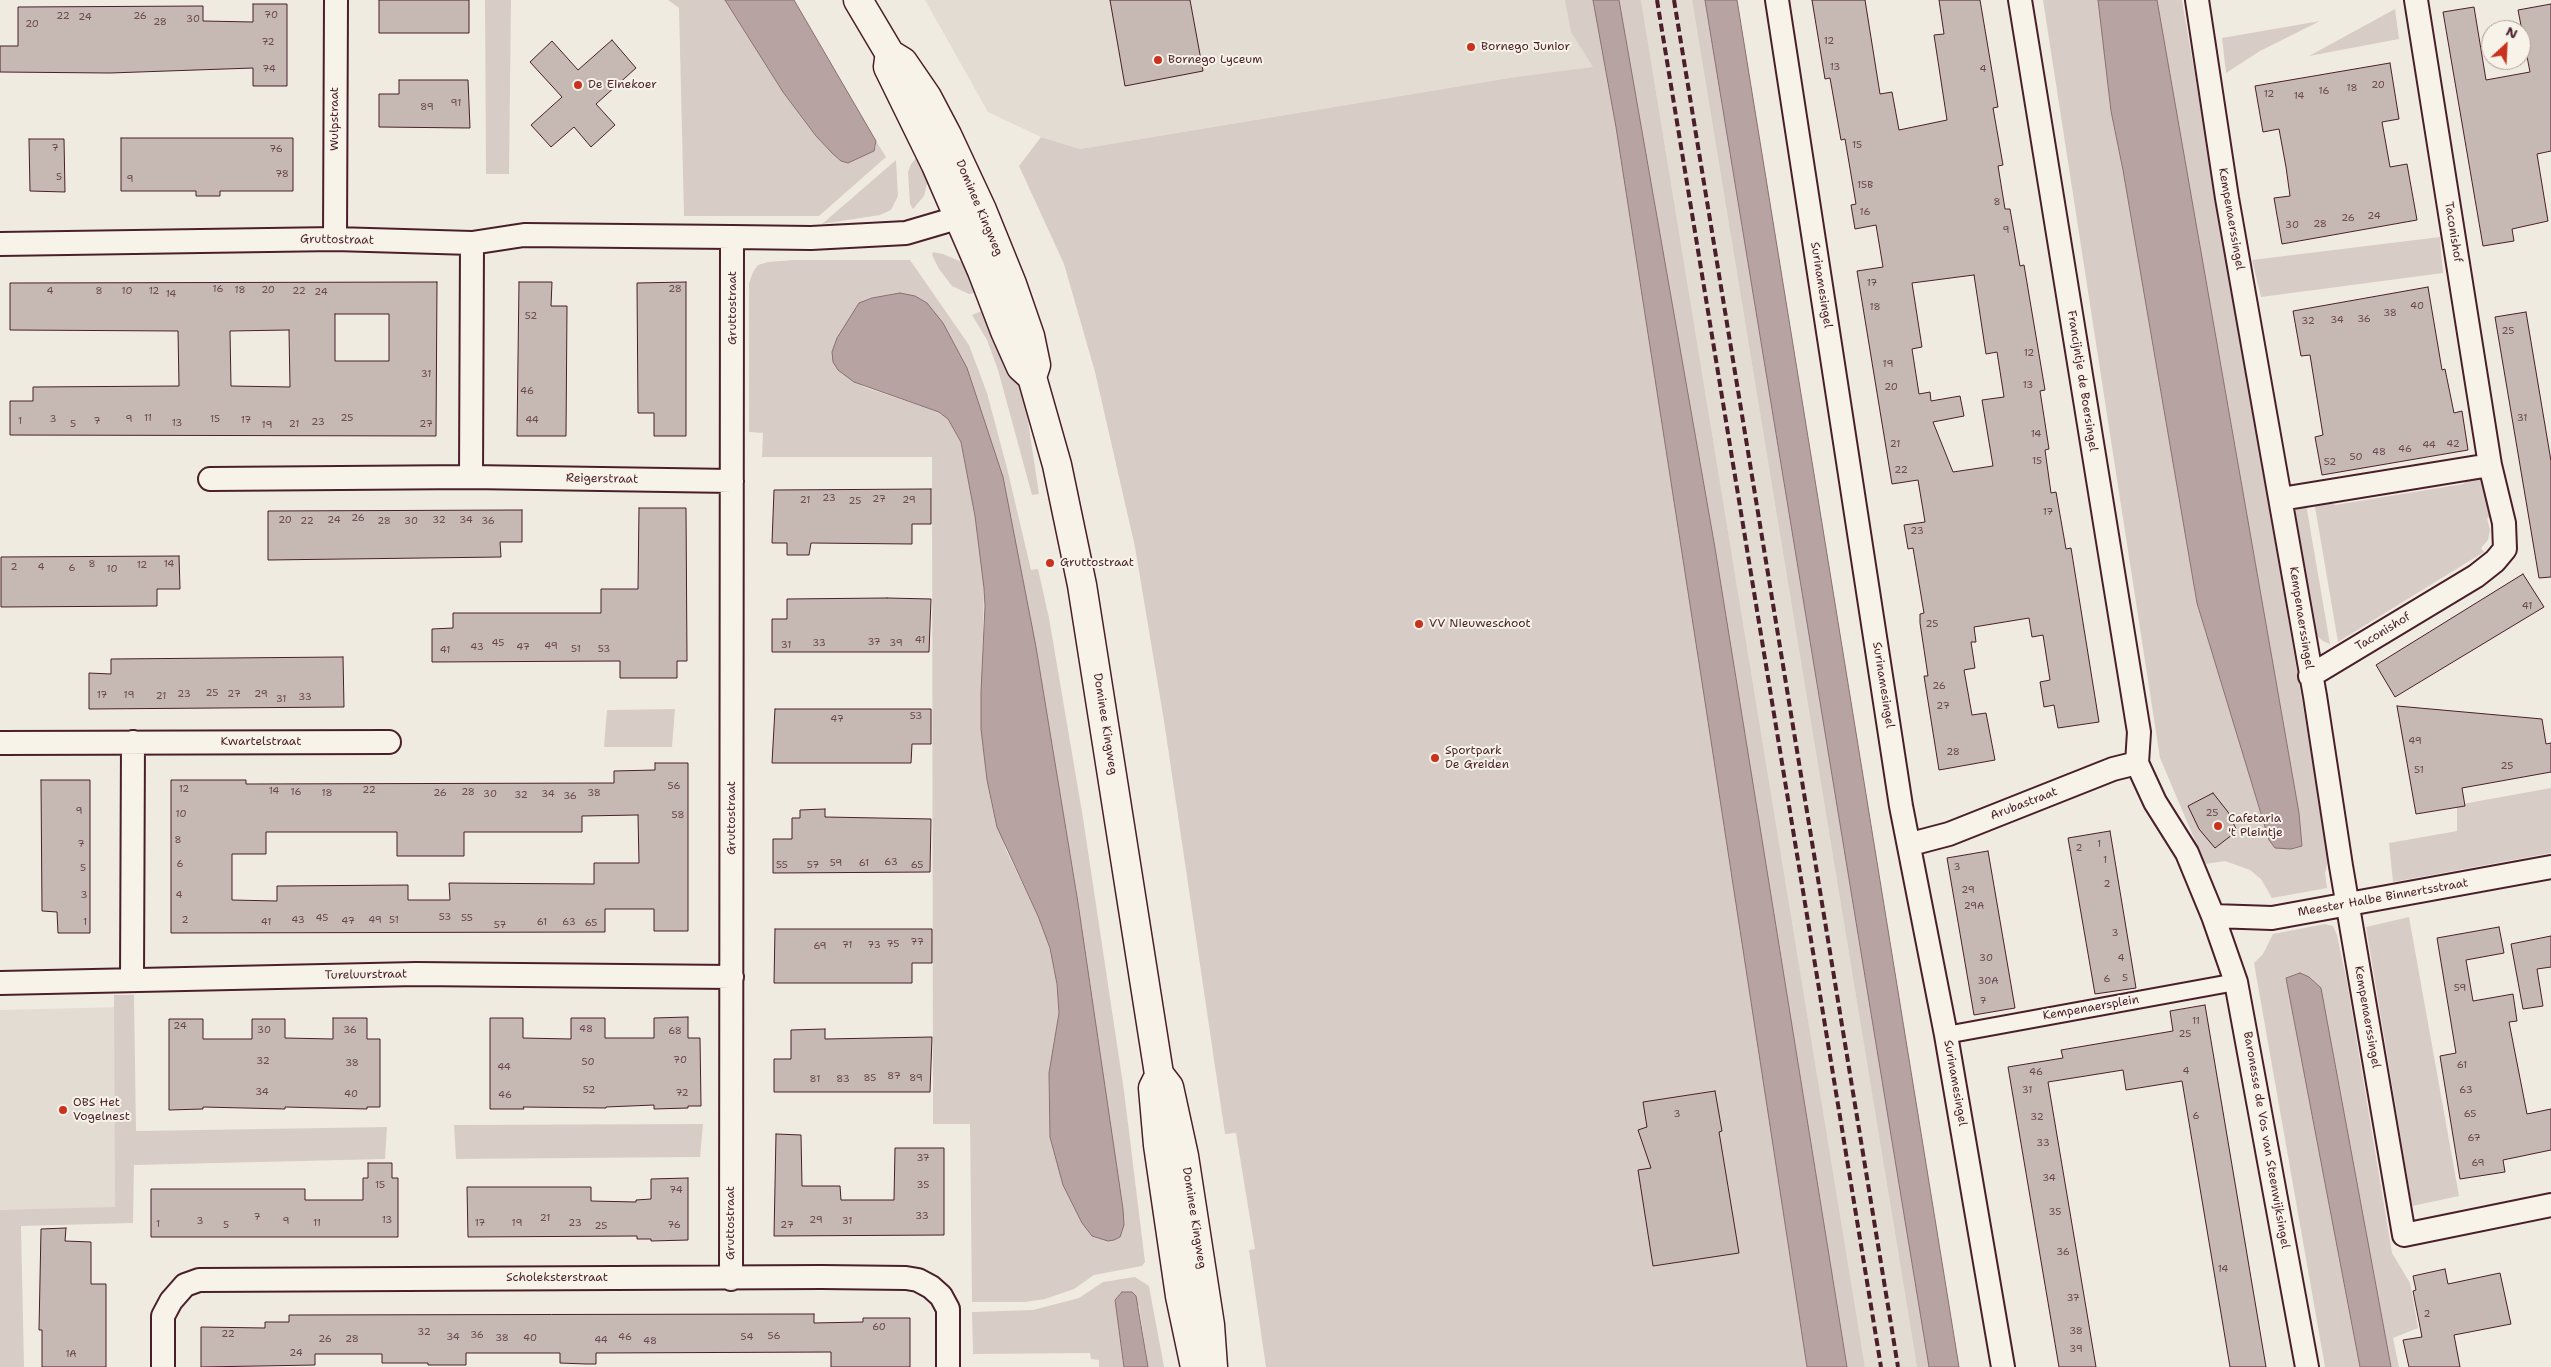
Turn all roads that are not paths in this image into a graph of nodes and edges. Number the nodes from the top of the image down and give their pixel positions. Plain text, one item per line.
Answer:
1 (336, 0) edge
2 (858, 0) edge
3 (1777, 0) edge
4 (2020, 0) edge
5 (2197, 0) edge
6 (2416, 0) edge
7 (971, 214) junction
8 (732, 237) junction
9 (334, 239) junction
10 (472, 243) junction
11 (0, 244) edge
12 (2490, 464) junction
13 (471, 477) junction
14 (210, 480) dead end
15 (732, 481) junction
16 (2281, 499) junction
17 (2310, 676) junction
18 (133, 742) junction
19 (389, 742) dead end
20 (0, 743) edge
21 (2137, 763) junction
22 (1910, 844) junction
23 (2551, 867) edge
24 (2348, 905) junction
25 (2213, 916) junction
26 (732, 977) junction
27 (132, 979) junction
28 (2236, 982) junction
29 (0, 983) edge
30 (1946, 1035) junction
31 (1159, 1074) junction
32 (2551, 1205) edge
33 (731, 1278) junction
34 (163, 1367) edge
35 (948, 1367) edge
36 (1195, 1367) edge
37 (1213, 1367) edge
38 (2003, 1367) edge
39 (2307, 1367) edge

1 - 9 street, Wulpstraat
2 - 7 main road, Dominee Kingweg
3 - 22 street, Surinamesingel
4 - 21 street, Francijntje de Boersingel
5 - 16 street, Kempenaerssingel
6 - 12 street, Taconishof
7 - 8 street, Gruttostraat
7 - 31 main road, Dominee Kingweg
8 - 10 street, Gruttostraat
8 - 15 street, Gruttostraat
9 - 10 street, Gruttostraat
9 - 11 street, Gruttostraat
10 - 13 street
12 - 16 street
12 - 17 street, Taconishof
13 - 14 street, Reigerstraat
13 - 15 street, Reigerstraat
15 - 26 street, Gruttostraat
16 - 17 street, Kempenaerssingel
17 - 24 street, Kempenaerssingel
18 - 19 street, Kwartelstraat
18 - 20 street, Kwartelstraat
18 - 27 street
21 - 22 street, Arubastraat
21 - 25 street
22 - 30 street, Surinamesingel
23 - 24 street, Meester Halbe Binnertsstraat
24 - 25 street, Meester Halbe Binnertsstraat
24 - 32 street, Kempenaerssingel
25 - 28 street, Baronesse de Vos van Steenwijksingel
26 - 27 street, Tureluurstraat
26 - 33 street, Gruttostraat
27 - 29 street, Tureluurstraat
28 - 30 street, Kempenaersplein
28 - 39 street, Baronesse de Vos van Steenwijksingel
30 - 38 street, Surinamesingel
31 - 36 main road, Dominee Kingweg
31 - 37 main road, Dominee Kingweg
33 - 34 street, Scholeksterstraat
33 - 35 street, Scholeksterstraat

